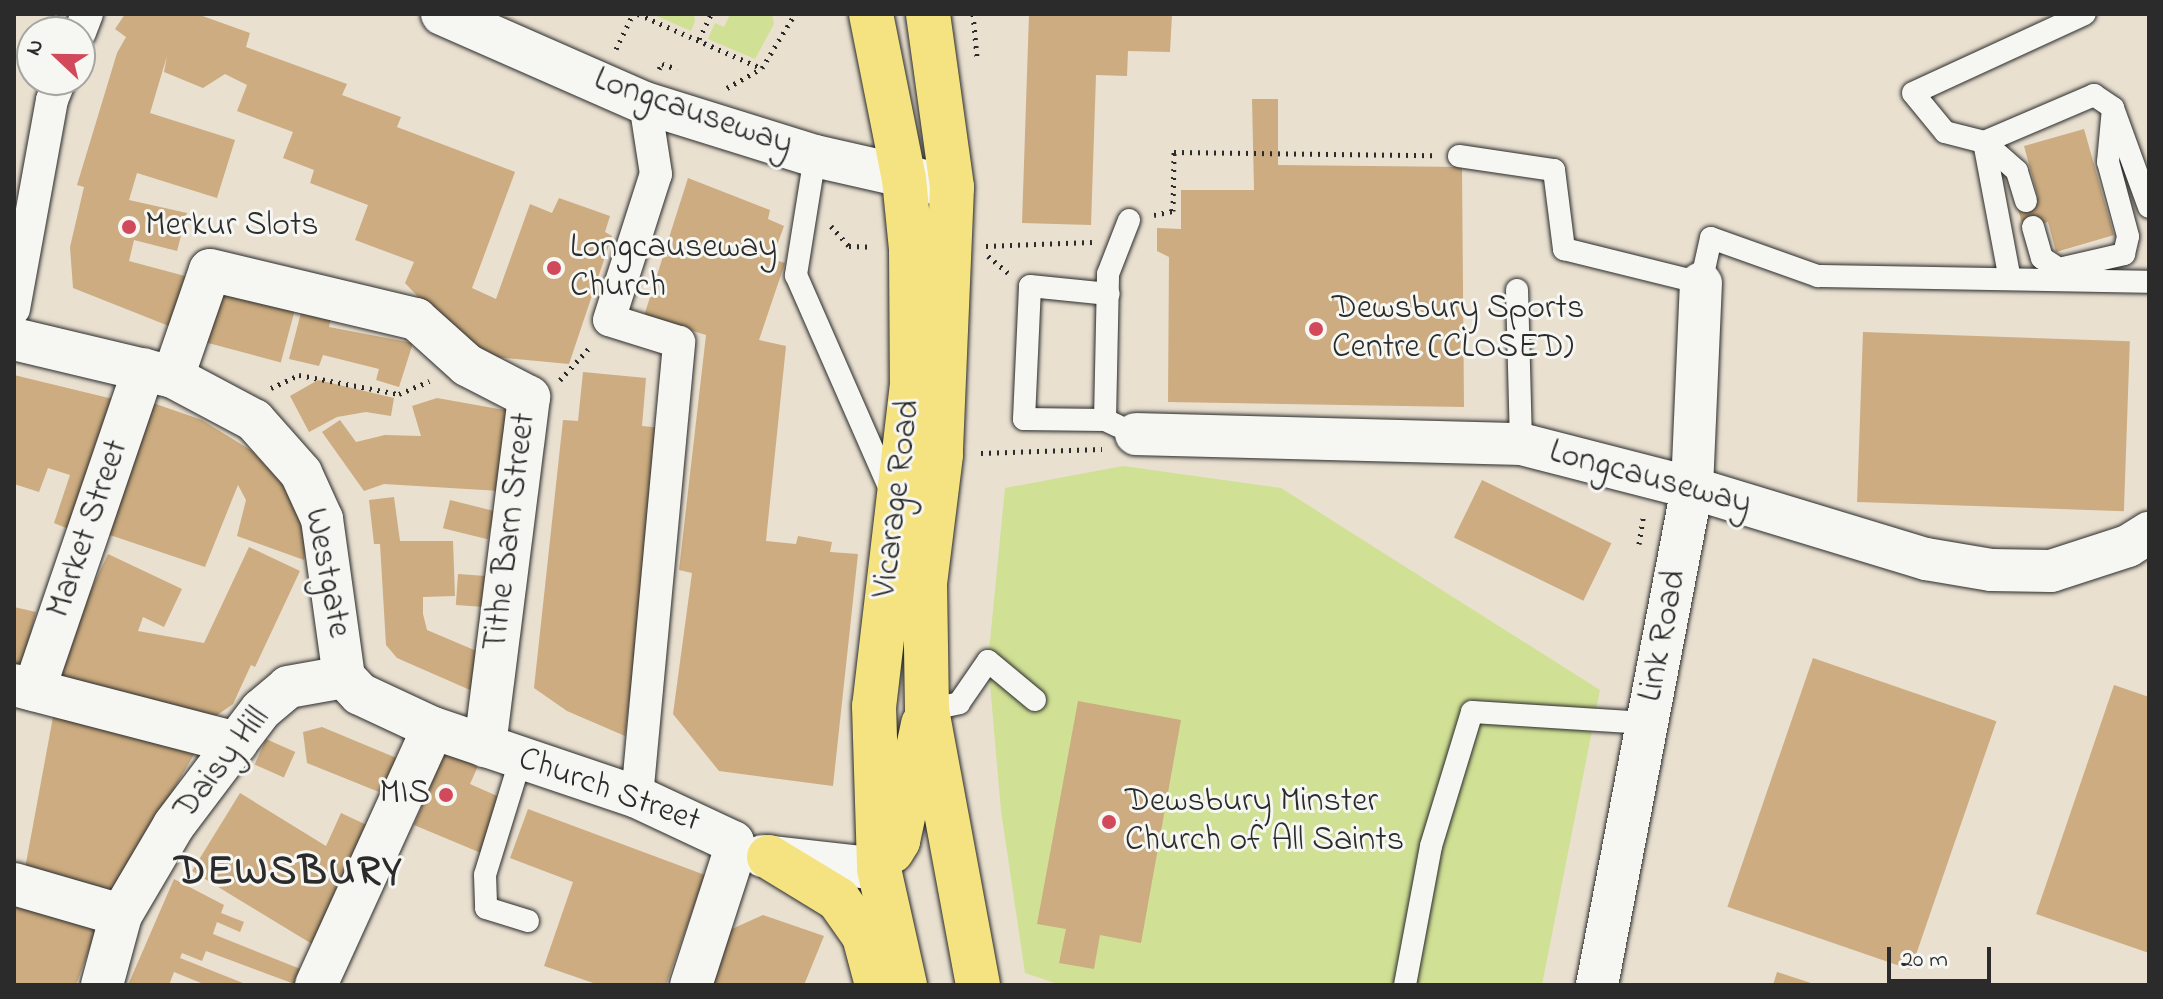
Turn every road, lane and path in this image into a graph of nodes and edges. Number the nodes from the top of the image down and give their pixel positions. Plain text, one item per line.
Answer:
1 (442, 14) edge
2 (635, 14) edge
3 (711, 14) edge
4 (795, 14) edge
5 (871, 14) edge
6 (928, 14) edge
7 (2085, 14) edge
8 (621, 36) dead end
9 (699, 39) junction
10 (762, 68) junction
11 (689, 74) dead end
12 (716, 84) dead end
13 (54, 96) edge
14 (645, 103) junction
15 (2113, 108) junction
16 (1984, 142) junction
17 (815, 156) junction
18 (1459, 156) joint
19 (904, 179) junction
20 (952, 187) junction
21 (2026, 201) dead end
22 (2149, 207) edge
23 (2033, 227) dead end
24 (1126, 230) junction
25 (976, 246) dead end
26 (2010, 279) junction
27 (2149, 282) edge
28 (1701, 283) junction
29 (1517, 290) dead end
30 (1109, 294) junction
31 (14, 309) edge
32 (609, 320) junction
33 (14, 339) edge
34 (467, 365) junction
35 (158, 373) junction
36 (529, 397) junction
37 (230, 407) junction
38 (1121, 427) junction
39 (1521, 444) junction
40 (1692, 488) junction
41 (896, 502) junction
42 (2149, 533) edge
43 (344, 677) junction
44 (24, 687) edge
45 (1035, 700) dead end
46 (927, 710) junction
47 (1647, 723) junction
48 (433, 728) junction
49 (237, 743) junction
50 (503, 752) junction
51 (637, 797) junction
52 (752, 855) junction
53 (879, 869) junction
54 (14, 884) edge
55 (121, 915) junction
56 (528, 921) dead end
57 (102, 985) edge
58 (316, 985) edge
59 (691, 985) edge
60 (877, 985) edge
61 (905, 985) edge
62 (978, 985) edge
63 (1405, 985) edge
64 (1597, 985) edge

1 - 14 street, Longcauseway
2 - 8 path
2 - 9 path
3 - 9 path
4 - 10 path
5 - 19 highway, Vicarage Road
6 - 20 highway, Vicarage Road
7 - 16 lane
9 - 10 path
10 - 12 path
11 - 14 path
13 - 31 street
14 - 17 street, Longcauseway
14 - 32 street
15 - 16 lane
15 - 22 lane
15 - 23 lane
16 - 21 lane
16 - 26 lane
17 - 19 street, Longcauseway
17 - 41 lane
18 - 24 path
18 - 28 lane
19 - 20 street, Longcauseway
19 - 41 highway, Vicarage Road
20 - 46 highway, Vicarage Road
24 - 25 path
24 - 30 lane
26 - 27 lane
26 - 28 lane
28 - 40 street, Link Road
29 - 39 lane
30 - 38 lane
30 - 38 lane
32 - 36 path
32 - 51 street
33 - 35 street, Westgate
34 - 35 street, Tithe Barn Street
34 - 36 street, Tithe Barn Street
34 - 37 path
35 - 37 street, Westgate
35 - 44 street, Market Street
36 - 50 street, Tithe Barn Street
37 - 43 street, Westgate
38 - 39 street, Longcauseway
39 - 40 street, Longcauseway
40 - 42 street, Longcauseway
40 - 47 street, Link Road
41 - 53 highway, Vicarage Road
43 - 48 street, Church Street
43 - 49 street, Daisy Hill
44 - 49 street
45 - 46 lane
46 - 53 highway
46 - 62 highway, Vicarage Road
47 - 63 lane
47 - 64 street, Link Road
48 - 50 street, Church Street
48 - 58 street
49 - 55 street, Daisy Hill
50 - 51 street, Church Street
50 - 56 lane
51 - 52 street, Church Street
52 - 53 street
52 - 59 street
52 - 60 highway
53 - 61 highway, Vicarage Road
54 - 55 street
55 - 57 street, Daisy Hill

